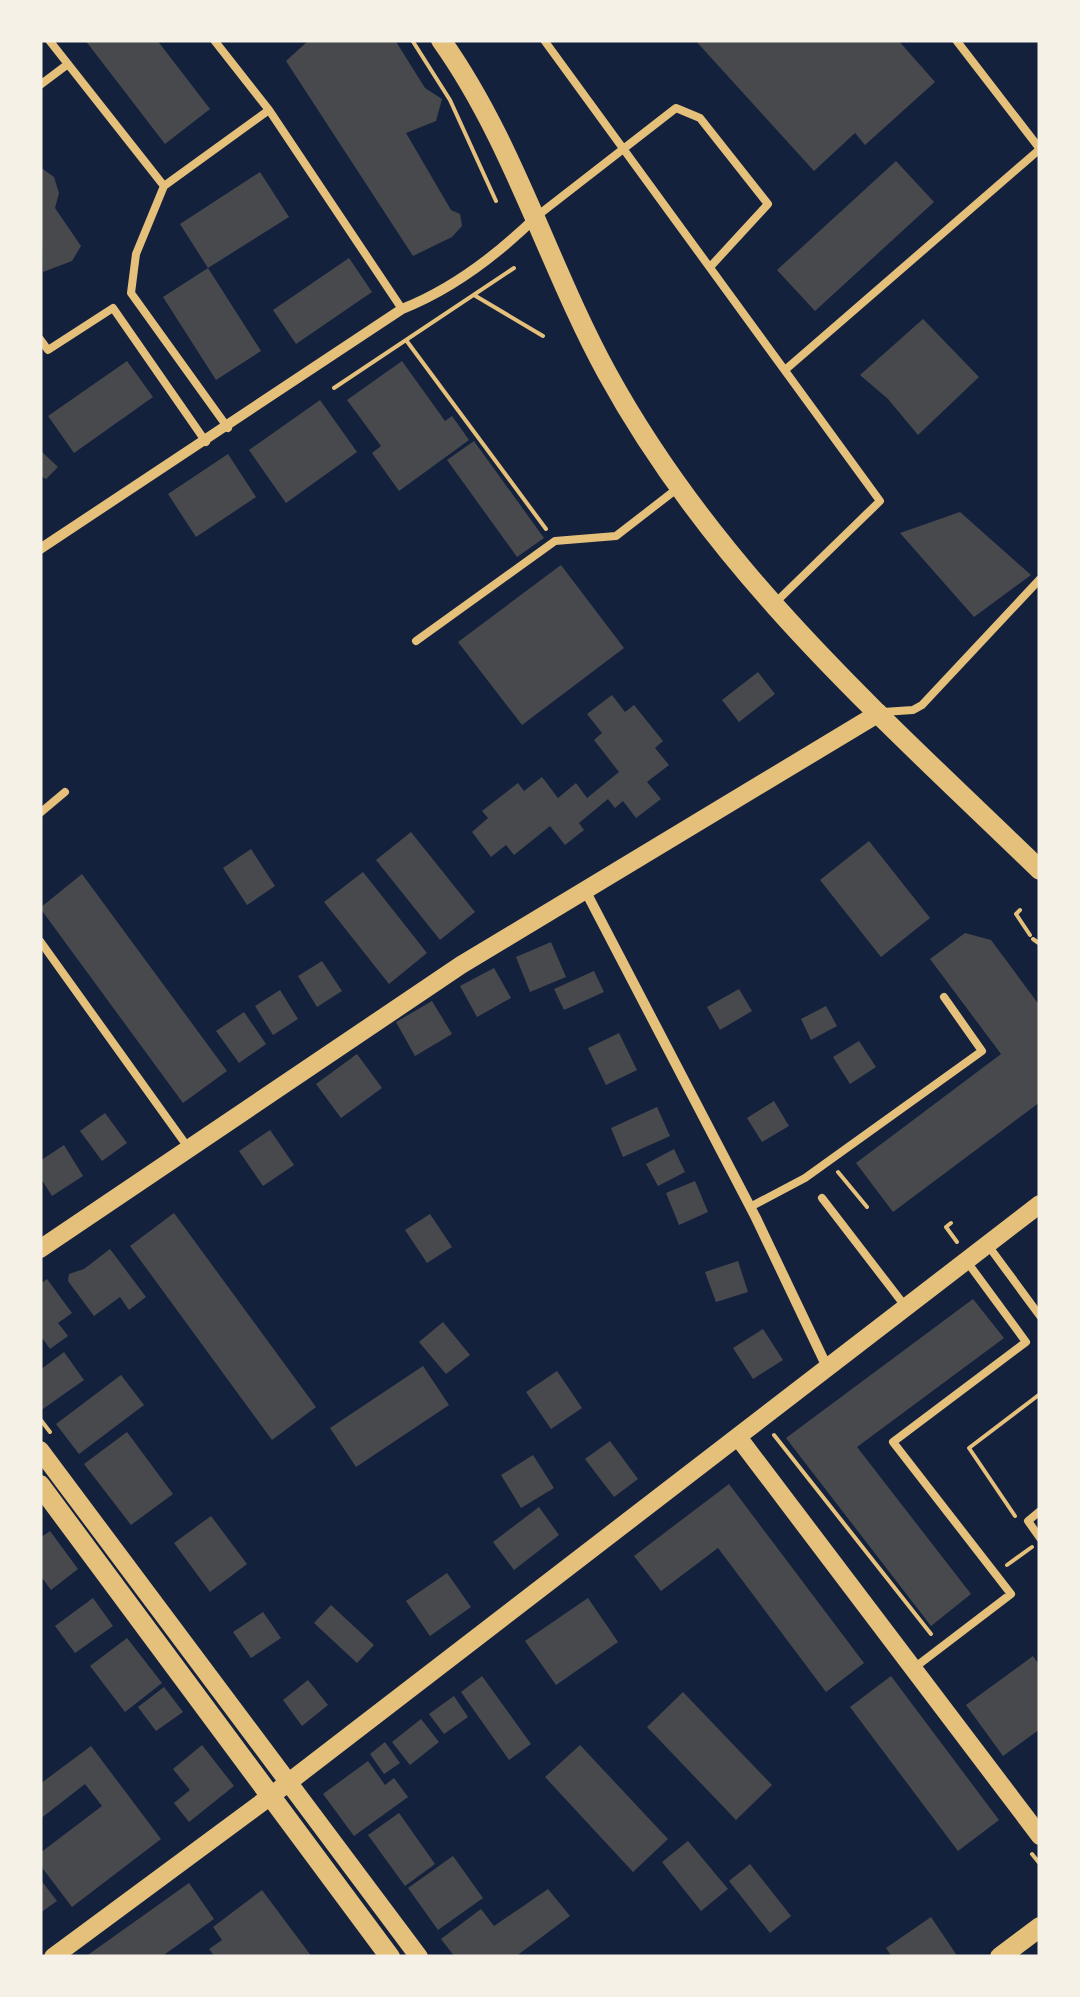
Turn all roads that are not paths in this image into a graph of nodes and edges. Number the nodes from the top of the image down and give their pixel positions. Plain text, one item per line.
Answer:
1 (49, 40) edge
2 (214, 40) edge
3 (441, 40) edge
4 (544, 40) edge
5 (956, 40) edge
6 (68, 64) junction
7 (40, 86) edge
8 (270, 110) junction
9 (622, 148) junction
10 (1040, 149) edge
11 (164, 186) junction
12 (536, 217) junction
13 (712, 266) junction
14 (402, 309) junction
15 (40, 339) edge
16 (785, 370) junction
17 (228, 428) junction
18 (206, 442) junction
19 (678, 488) junction
20 (40, 550) edge
21 (1040, 580) edge
22 (772, 605) junction
23 (416, 642) dead end
24 (879, 713) junction
25 (65, 792) dead end
26 (40, 813) edge
27 (1040, 870) edge
28 (585, 890) junction
29 (40, 941) edge
30 (944, 997) dead end
31 (187, 1146) junction
32 (822, 1198) dead end
33 (1040, 1204) edge
34 (750, 1207) junction
35 (986, 1244) junction
36 (40, 1249) edge
37 (965, 1260) junction
38 (905, 1306) junction
39 (1040, 1316) edge
40 (827, 1367) junction
41 (738, 1436) junction
42 (40, 1450) edge
43 (40, 1485) edge
44 (1040, 1511) edge
45 (1040, 1538) edge
46 (914, 1668) junction
47 (281, 1789) junction
48 (1040, 1836) edge
49 (1040, 1927) edge
50 (53, 1957) edge
51 (390, 1957) edge
52 (419, 1957) edge
53 (1000, 1957) edge

1 - 6 lane
2 - 8 lane
3 - 12 main road
4 - 9 lane
5 - 10 lane
6 - 7 lane
6 - 11 lane
8 - 11 lane
8 - 14 lane
9 - 12 lane
9 - 13 lane
9 - 13 lane
10 - 16 lane
11 - 17 lane
12 - 14 street
12 - 19 main road
13 - 16 lane
14 - 17 street
15 - 18 lane
16 - 22 lane
17 - 18 street
18 - 20 street
19 - 22 main road
19 - 23 lane
21 - 24 lane
22 - 24 main road
24 - 27 main road
24 - 28 street
25 - 26 lane
28 - 31 street
28 - 34 street
29 - 31 lane
30 - 34 lane
31 - 36 street
32 - 38 lane
33 - 35 street
34 - 40 street
35 - 37 street
35 - 39 lane
37 - 38 street
37 - 46 lane
38 - 40 street
40 - 41 street
41 - 46 street
41 - 47 street
42 - 47 street
43 - 47 main road
44 - 45 lane
46 - 48 street
47 - 50 street
47 - 51 main road
47 - 52 street
49 - 53 main road

